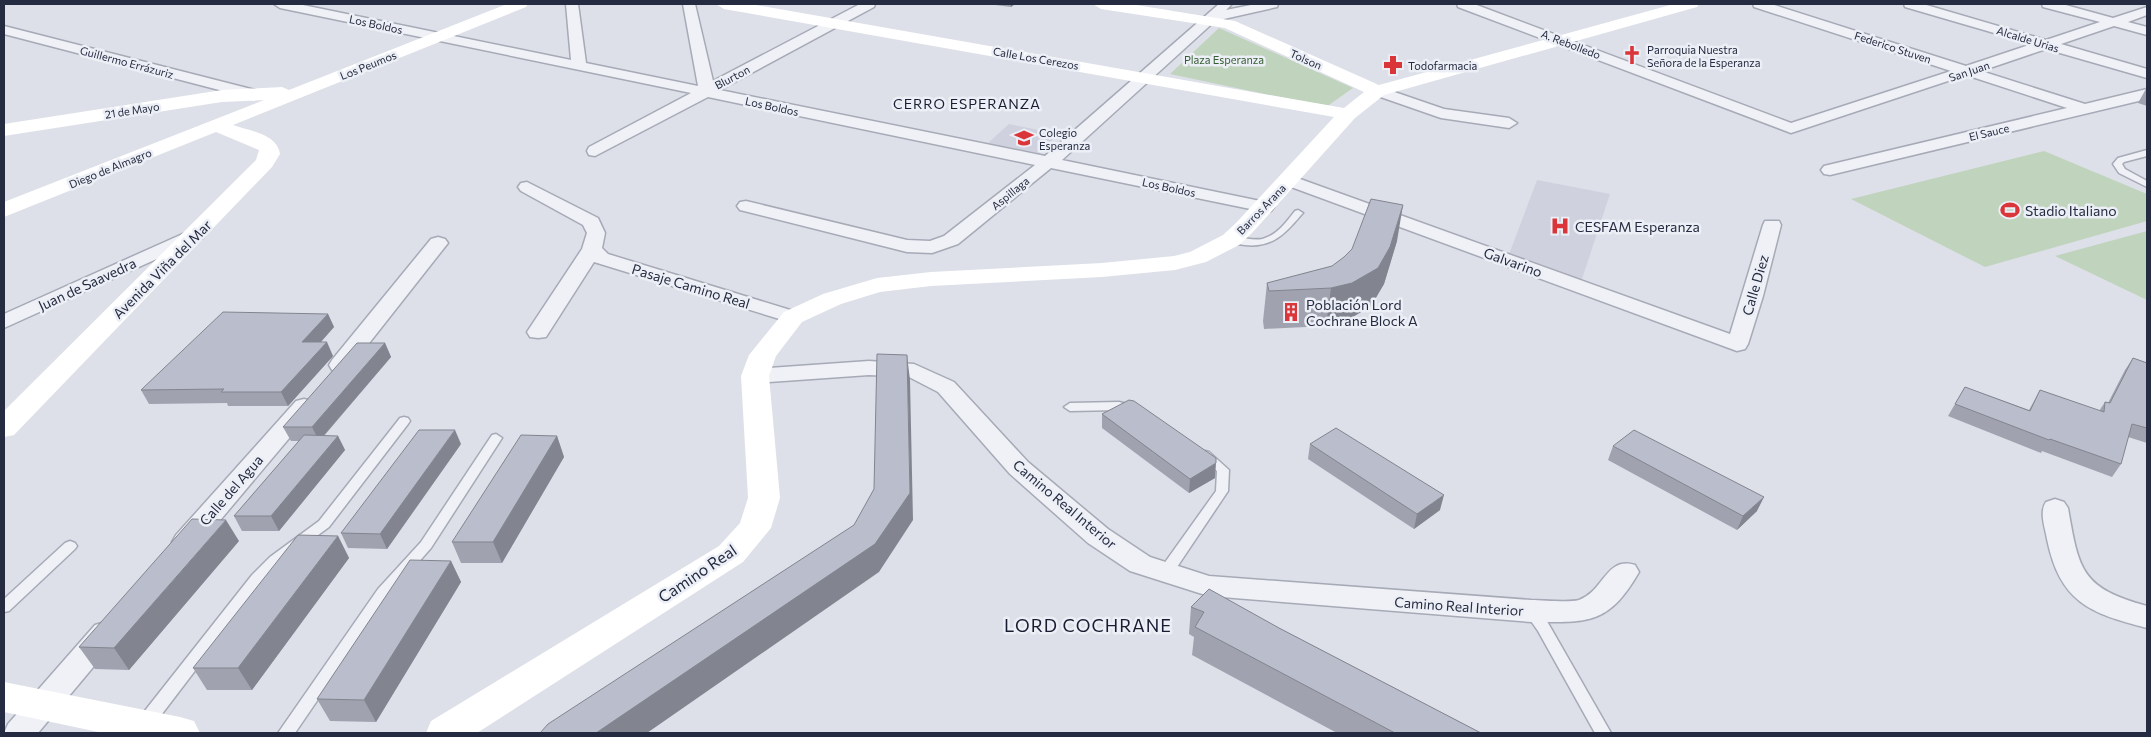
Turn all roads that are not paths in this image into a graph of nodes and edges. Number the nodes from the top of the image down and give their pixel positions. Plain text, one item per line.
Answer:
1 (280, 4) edge
2 (520, 4) edge
3 (572, 4) edge
4 (689, 4) edge
5 (724, 4) edge
6 (869, 4) edge
7 (1101, 4) edge
8 (1226, 4) edge
9 (1272, 4) edge
10 (1463, 4) edge
11 (1691, 4) edge
12 (1759, 4) edge
13 (1910, 4) edge
14 (2048, 4) edge
15 (2147, 11) edge
16 (1210, 19) junction
17 (2116, 22) junction
18 (833, 23) junction
19 (4, 30) edge
20 (2147, 30) edge
21 (438, 37) junction
22 (1563, 40) junction
23 (2045, 44) junction
24 (579, 66) junction
25 (1968, 71) junction
26 (2147, 74) edge
27 (1145, 78) junction
28 (1377, 91) junction
29 (705, 92) junction
30 (2147, 94) edge
31 (260, 97) junction
32 (2085, 109) junction
33 (1348, 114) junction
34 (1509, 123) dead end
35 (216, 126) junction
36 (1790, 128) joint
37 (4, 130) edge
38 (595, 151) dead end
39 (2147, 153) edge
40 (1048, 162) junction
41 (1830, 170) dead end
42 (1288, 180) junction
43 (2147, 184) edge
44 (527, 187) dead end
45 (746, 206) dead end
46 (1265, 207) junction
47 (4, 210) edge
48 (1298, 212) dead end
49 (1772, 225) dead end
50 (198, 233) junction
51 (1231, 240) junction
52 (438, 243) dead end
53 (592, 249) junction
54 (793, 317) junction
55 (4, 322) edge
56 (538, 332) dead end
57 (1737, 344) joint
58 (755, 376) junction
59 (1070, 407) dead end
60 (1144, 412) edge
61 (404, 422) dead end
62 (4, 428) edge
63 (496, 438) dead end
64 (1195, 447) edge
65 (2055, 508) dead end
66 (70, 546) dead end
67 (167, 563) edge
68 (1166, 572) junction
69 (1626, 572) dead end
70 (4, 607) edge
71 (1531, 611) junction
72 (121, 615) edge
73 (2147, 617) edge
74 (4, 697) edge
75 (42, 705) junction
76 (144, 726) junction
77 (19, 733) edge
78 (180, 733) edge
79 (286, 733) edge
80 (445, 733) edge
81 (1603, 733) edge

1 - 21 street, Los Boldos
2 - 21 street, Los Peumos
3 - 24 street
4 - 29 street
5 - 18 street, Calle Los Cerezos
6 - 18 street, Blurton
7 - 16 street, Tolson
8 - 16 street, Aspillaga
9 - 16 street
10 - 22 street, A. Rebolledo
11 - 22 street, Barros Arana
12 - 25 street, Federico Stuven
13 - 23 street, Alcalde Urias
14 - 17 street
15 - 17 street, San Juan
16 - 27 street, Aspillaga
16 - 28 street, Tolson
17 - 20 street
17 - 23 street, San Juan
18 - 27 street, Calle Los Cerezos
18 - 29 street, Blurton
19 - 31 street, Guillermo Errázuriz
21 - 24 street, Los Boldos
21 - 31 street, Los Peumos
22 - 28 street, Barros Arana
22 - 36 street, A. Rebolledo
23 - 25 street, San Juan
23 - 26 street, Alcalde Urias
24 - 29 street, Los Boldos
25 - 32 street, Federico Stuven
25 - 36 street, San Juan
27 - 33 street, Calle Los Cerezos
27 - 40 street, Aspillaga
28 - 33 street, Barros Arana
28 - 34 street, Tolson
29 - 38 street, Blurton
29 - 40 street, Los Boldos
30 - 32 street, El Sauce
31 - 35 street, Los Peumos
31 - 37 street, 21 de Mayo
32 - 41 street, El Sauce
33 - 42 street, Barros Arana
35 - 47 street, Diego de Almagro
35 - 50 street, Avenida Viña del Mar
39 - 43 lane
40 - 45 street, Aspillaga
40 - 46 street, Los Boldos
42 - 46 street, Barros Arana
42 - 57 street, Galvarino
44 - 53 street
46 - 51 street, Barros Arana
48 - 51 lane
49 - 57 street, Calle Diez
50 - 55 street, Juan de Saavedra
50 - 62 street, Avenida Viña del Mar
51 - 54 street, Barros Arana
52 - 67 street, Calle del Agua
53 - 54 street, Pasaje Camino Real
53 - 56 street
54 - 58 street, Camino Real
58 - 68 street, Camino Real Interior
58 - 80 street, Camino Real
59 - 60 lane
61 - 76 lane
63 - 79 lane
64 - 68 lane
65 - 73 street
66 - 70 lane
68 - 71 street, Camino Real Interior
69 - 71 street, Camino Real Interior
71 - 81 lane
72 - 75 street
74 - 75 street
75 - 76 street
75 - 77 street
76 - 78 street

